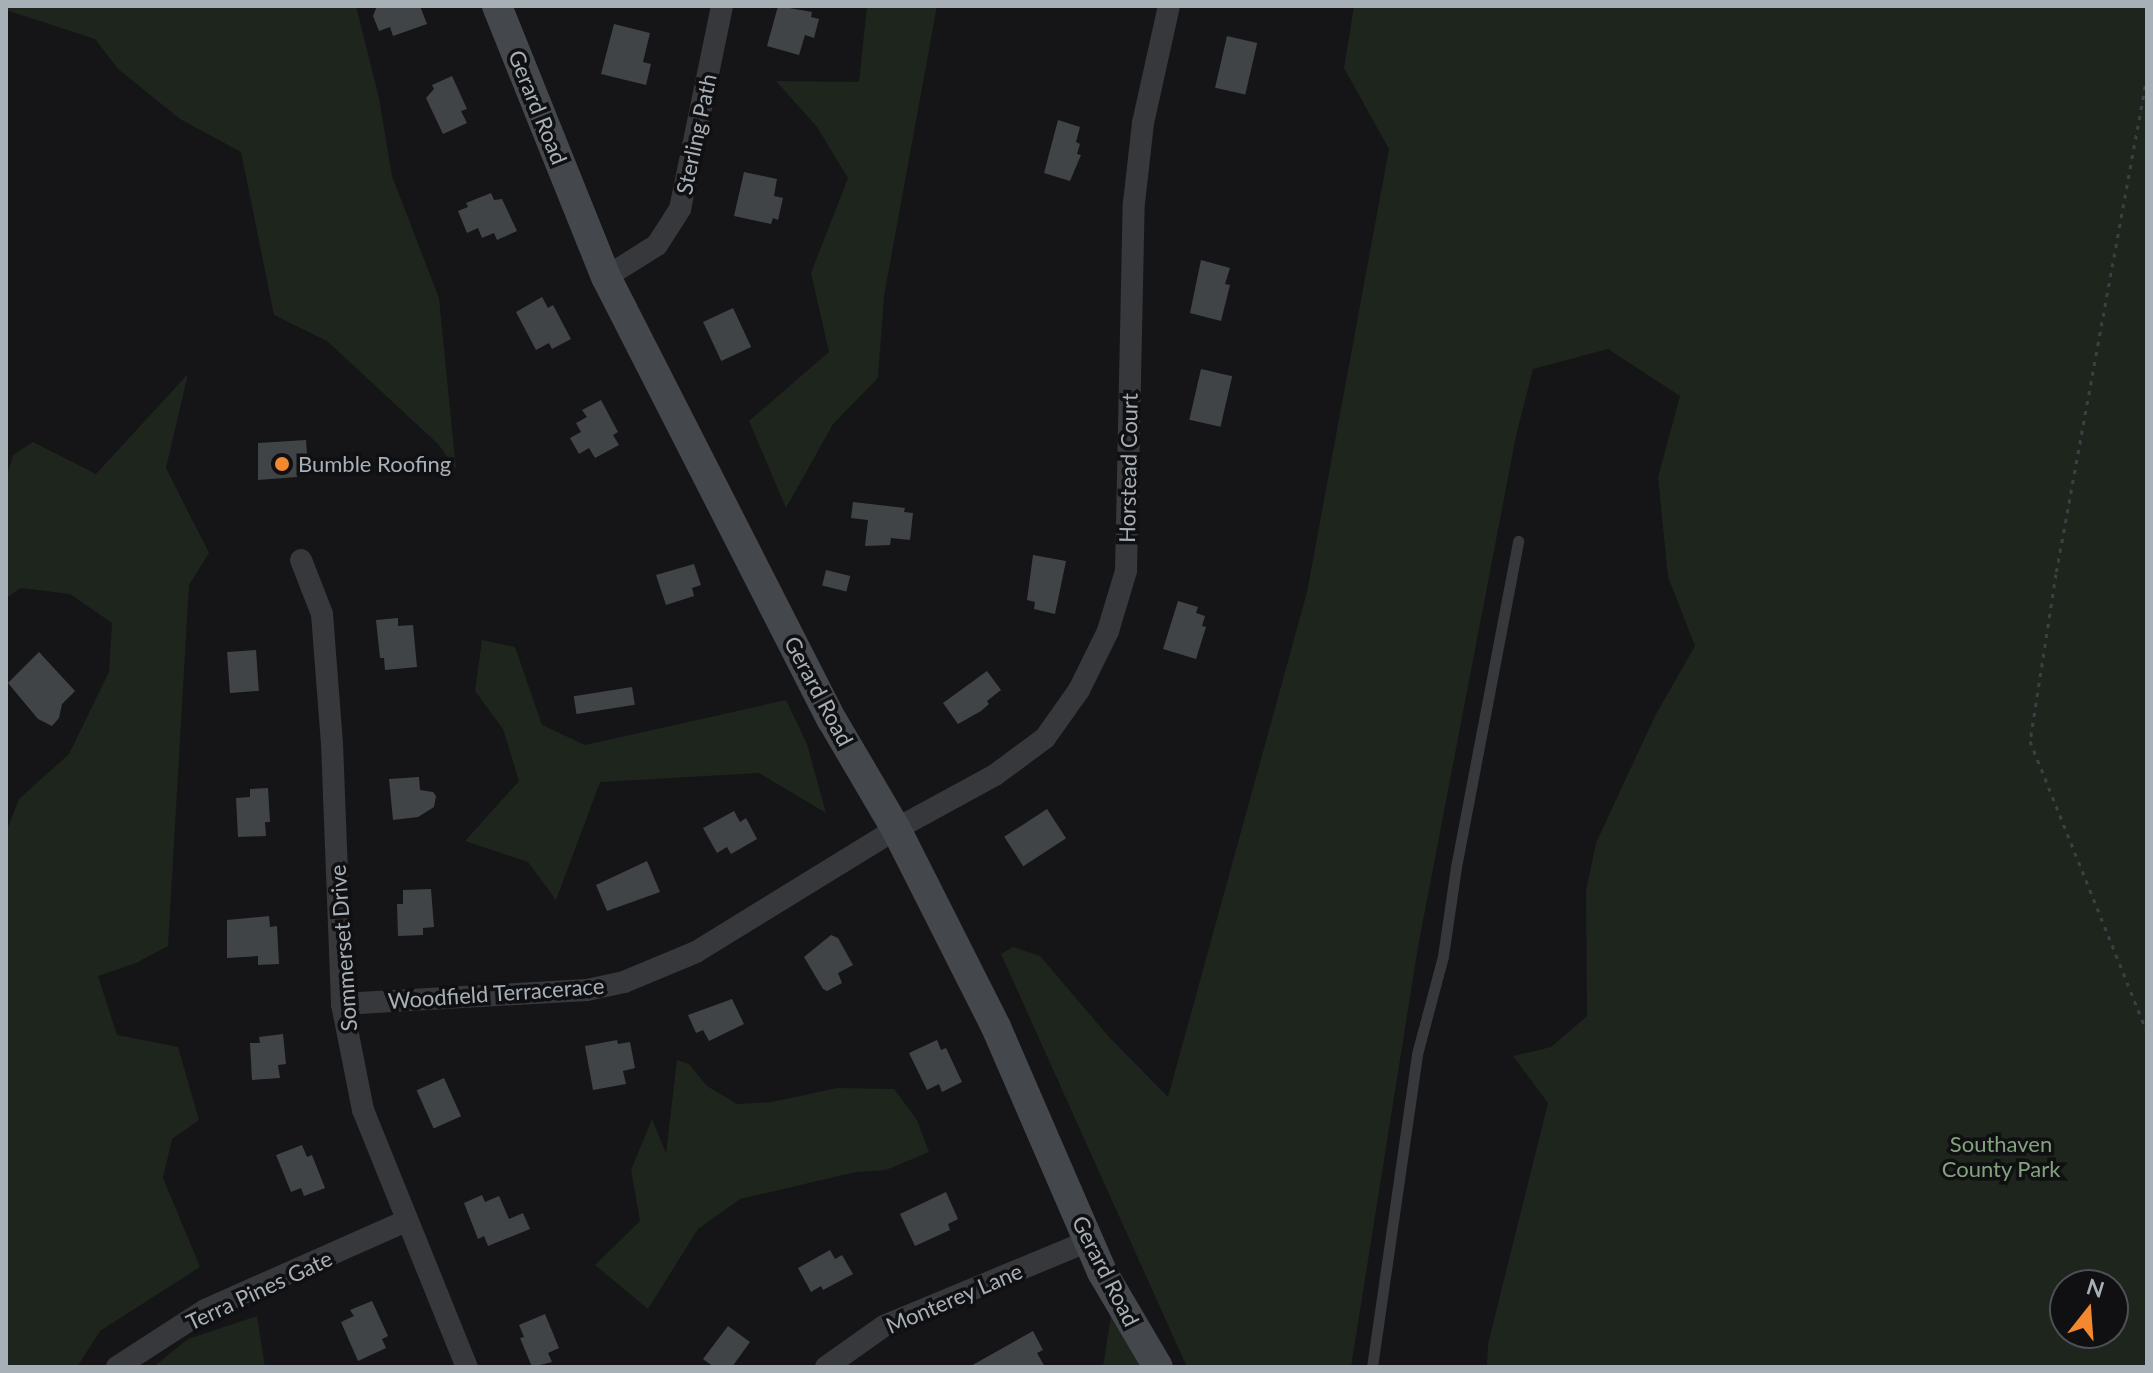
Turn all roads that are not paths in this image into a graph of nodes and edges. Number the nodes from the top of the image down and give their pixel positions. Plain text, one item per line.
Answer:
1 (497, 6) edge
2 (722, 6) edge
3 (1169, 6) edge
4 (606, 277) junction
5 (1518, 541) dead end
6 (301, 560) dead end
7 (896, 829) junction
8 (342, 1004) junction
9 (406, 1221) junction
10 (1088, 1241) junction
11 (117, 1367) edge
12 (467, 1367) edge
13 (826, 1367) edge
14 (1158, 1367) edge
15 (1372, 1367) edge

1 - 4 street, Gerard Road
2 - 4 street, Sterling Path
3 - 7 street, Horstead Court
4 - 7 street, Gerard Road
5 - 15 lane
6 - 8 street, Sommerset Drive
7 - 8 street, Woodfield Terracerace
7 - 10 street, Gerard Road
8 - 9 street, Sommerset Drive
9 - 11 street, Terra Pines Gate
9 - 12 street, Sommerset Drive
10 - 13 street, Monterey Lane
10 - 14 street, Gerard Road

